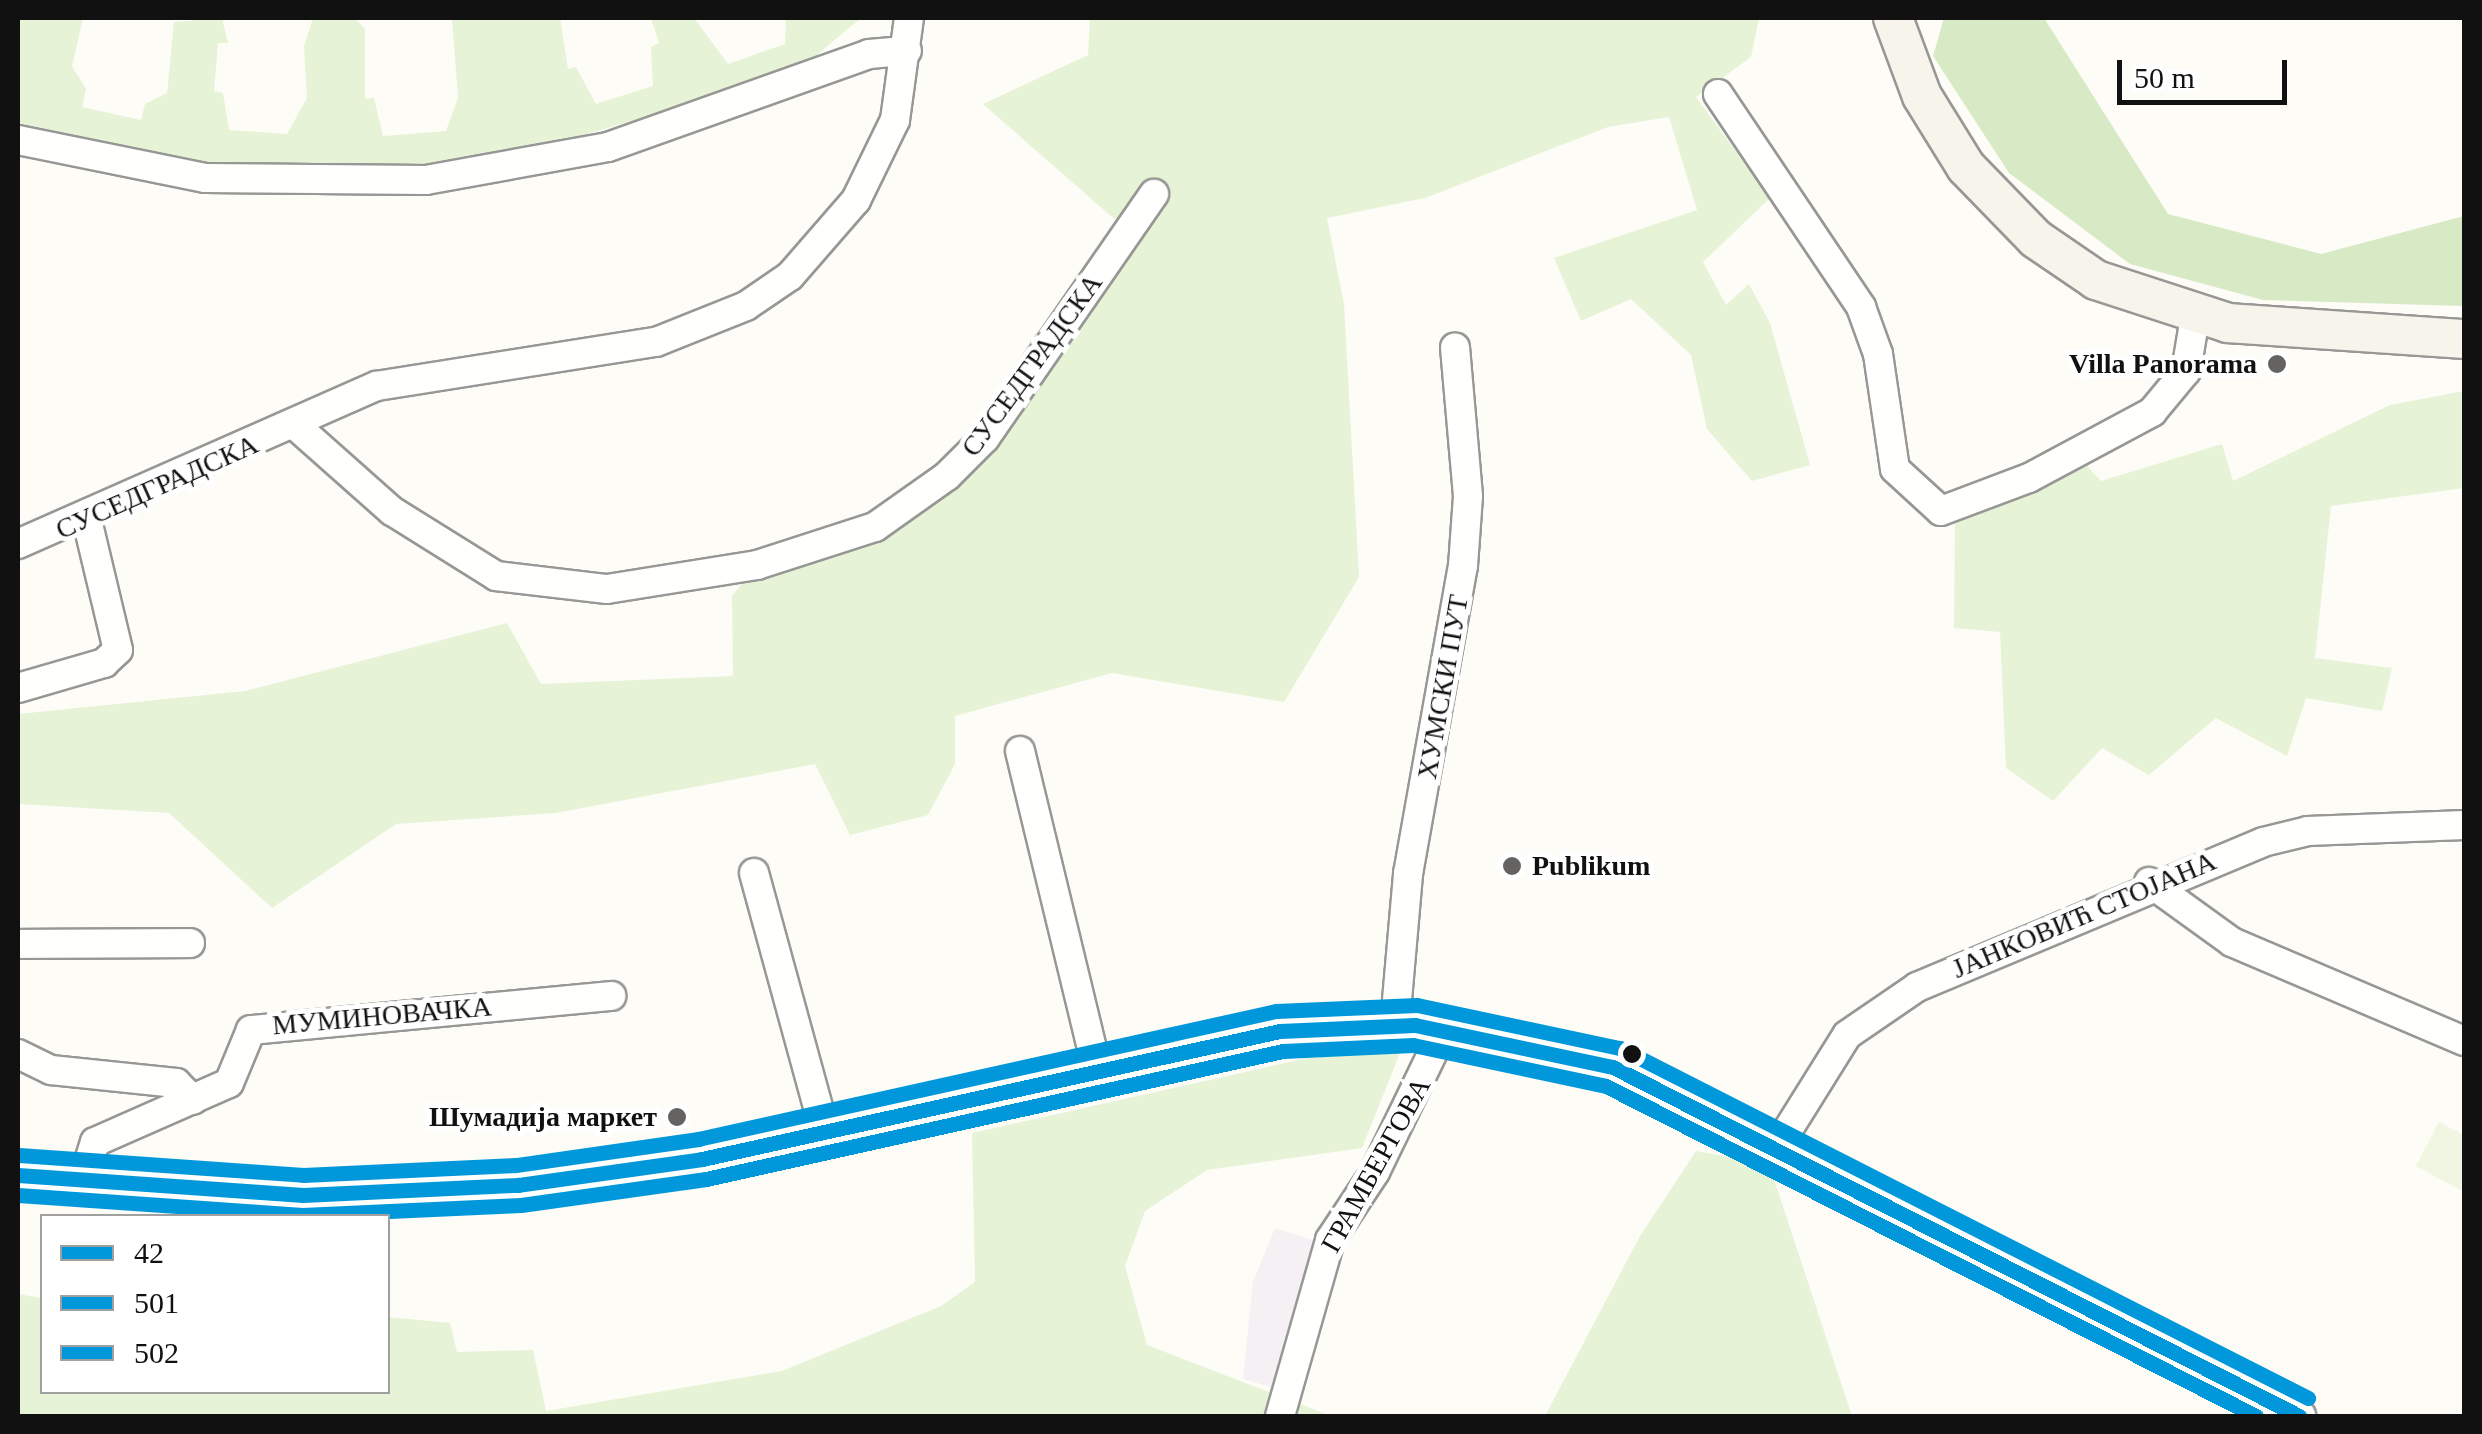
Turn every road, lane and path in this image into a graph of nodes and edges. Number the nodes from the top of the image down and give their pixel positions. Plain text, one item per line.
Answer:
1 (908, 18) edge
2 (1893, 18) edge
3 (907, 51) junction
4 (1718, 94) dead end
5 (18, 140) edge
6 (1154, 194) dead end
7 (2194, 317) junction
8 (2464, 338) edge
9 (1455, 348) dead end
10 (295, 425) junction
11 (88, 520) junction
12 (18, 544) edge
13 (18, 688) edge
14 (1020, 751) dead end
15 (2464, 825) edge
16 (754, 873) dead end
17 (2150, 882) junction
18 (190, 942) dead end
19 (18, 944) edge
20 (611, 996) dead end
21 (1394, 1024) junction
22 (1444, 1029) junction
23 (2464, 1041) edge
24 (18, 1054) edge
25 (1098, 1074) junction
26 (192, 1100) junction
27 (825, 1133) junction
28 (1779, 1144) junction
29 (18, 1176) edge
30 (82, 1183) junction
31 (1280, 1416) edge
32 (2299, 1416) edge

1 - 3 street, СУСЕДГРАДСКА
2 - 7 main road
3 - 5 street
3 - 10 street, СУСЕДГРАДСКА
4 - 7 street
6 - 10 street, СУСЕДГРАДСКА
7 - 8 main road
9 - 21 street, ХУМСКИ ПУТ
10 - 11 street, СУСЕДГРАДСКА
11 - 12 street, СУСЕДГРАДСКА
11 - 13 street
14 - 25 street
15 - 17 street, ЈАНКОВИЋ СТОЈАНА
16 - 27 street
17 - 23 street
17 - 28 street, ЈАНКОВИЋ СТОЈАНА
18 - 19 street
20 - 26 street, МУМИНОВАЧКА
21 - 22 street
21 - 25 street
22 - 28 street
22 - 31 street, ГРАМБЕРГОВА
24 - 26 street
25 - 27 street
26 - 30 street, МУМИНОВАЧКА
27 - 30 street
28 - 32 street
29 - 30 street

